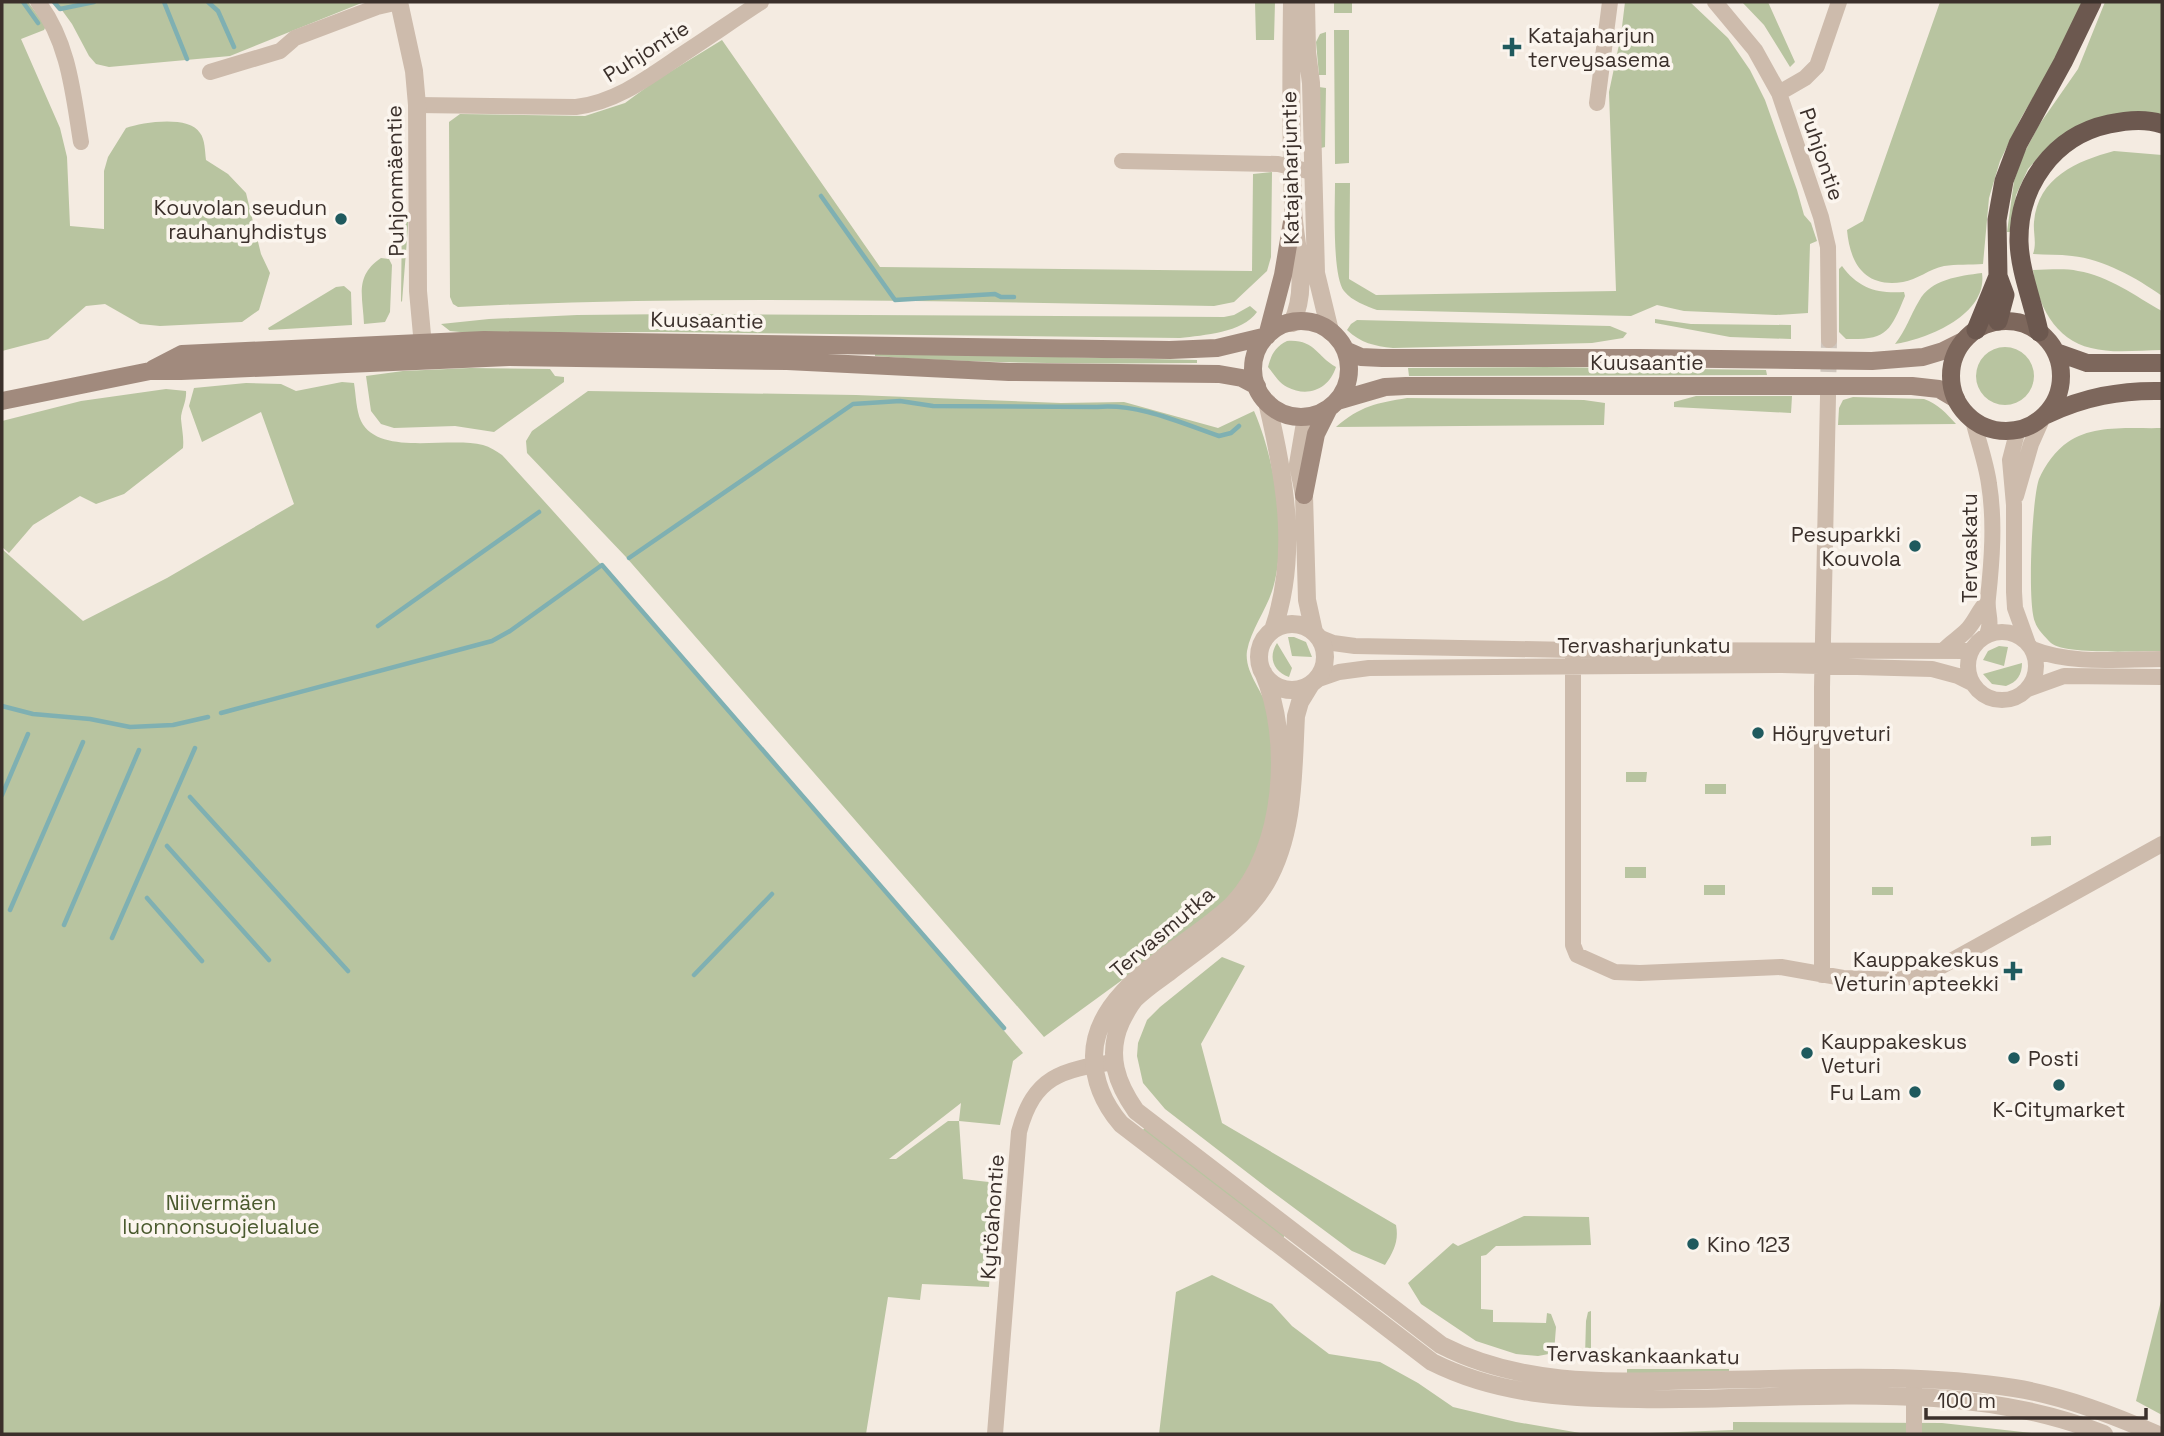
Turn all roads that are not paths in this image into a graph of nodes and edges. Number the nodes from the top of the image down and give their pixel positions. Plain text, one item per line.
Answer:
1 (38, 2) edge
2 (399, 2) edge
3 (761, 2) edge
4 (1292, 2) edge
5 (1306, 2) edge
6 (1610, 2) edge
7 (1715, 2) edge
8 (1839, 2) edge
9 (2092, 2) edge
10 (210, 72) dead end
11 (1779, 93) junction
12 (1597, 103) dead end
13 (417, 104) junction
14 (2162, 124) edge
15 (81, 142) dead end
16 (1122, 161) dead end
17 (1292, 167) junction
18 (1312, 172) junction
19 (1293, 216) junction
20 (1998, 276) junction
21 (1998, 321) junction
22 (1292, 323) junction
23 (1330, 331) junction
24 (2039, 331) junction
25 (1969, 335) junction
26 (1267, 336) junction
27 (1829, 340) tunnel mouth
28 (423, 342) junction
29 (1345, 350) junction
30 (2056, 352) junction
31 (425, 360) junction
32 (2162, 363) edge
33 (150, 371) junction
34 (1256, 386) junction
35 (2162, 391) edge
36 (1828, 396) tunnel mouth
37 (1956, 399) junction
38 (2, 401) edge
39 (1267, 402) junction
40 (1333, 405) junction
41 (1306, 417) junction
42 (2043, 417) junction
43 (1973, 420) junction
44 (2018, 429) junction
45 (1304, 495) junction
46 (2014, 505) junction
47 (1987, 602) junction
48 (1272, 630) junction
49 (1316, 634) junction
50 (1987, 635) junction
51 (2030, 646) junction
52 (1573, 650) junction
53 (1822, 650) junction
54 (1943, 651) junction
55 (1971, 651) junction
56 (2162, 659) edge
57 (1572, 667) junction
58 (1822, 667) junction
59 (1263, 672) junction
60 (2162, 677) edge
61 (1313, 682) junction
62 (1972, 683) junction
63 (2028, 689) junction
64 (2162, 844) edge
65 (1822, 975) junction
66 (1114, 1062) junction
67 (1094, 1065) junction
68 (1914, 1389) junction
69 (995, 1434) edge
70 (1914, 1434) edge
71 (2104, 1434) edge
72 (2156, 1434) edge

1 - 15 street
2 - 10 street
2 - 13 street, Puhjonmäentie
3 - 13 street, Puhjontie
4 - 17 street, Katajaharjuntie
5 - 18 street, Katajaharjuntie
6 - 12 street
7 - 11 street, Puhjontie
8 - 11 street
9 - 20 highway
11 - 27 street, Puhjontie
13 - 28 street, Puhjonmäentie
14 - 24 highway
16 - 17 street
17 - 18 street
17 - 19 street, Katajaharjuntie
18 - 23 street, Katajaharjuntie
19 - 22 street, Katajaharjuntie
19 - 26 main road
20 - 21 highway
20 - 25 highway
21 - 24 main road
21 - 25 main road
22 - 23 main road
22 - 26 main road
23 - 29 main road
24 - 30 main road
25 - 29 main road, Kuusaantie
25 - 37 main road
26 - 28 main road, Kuusaantie
26 - 34 main road
28 - 31 street, Puhjonmäentie
28 - 33 main road, Kuusaantie
29 - 40 main road
30 - 32 main road
30 - 42 main road
31 - 33 main road, Kuusaantie
31 - 34 main road, Kuusaantie
33 - 38 main road, Kuusaantie
34 - 39 main road
35 - 42 main road
36 - 53 street
37 - 40 main road, Kuusaantie
37 - 43 main road
39 - 41 main road
39 - 48 street
40 - 41 main road
40 - 45 main road
41 - 45 street
42 - 44 main road
42 - 46 street
43 - 44 main road
43 - 47 street, Tervaskatu
44 - 46 street, Tervaskatu
45 - 49 street
46 - 51 street, Tervaskatu
47 - 50 street, Tervaskatu
47 - 54 street
48 - 49 street
48 - 59 street
49 - 52 street, Tervasharjunkatu
49 - 61 street
50 - 51 street
50 - 55 street
51 - 56 street
51 - 63 street
52 - 53 street, Tervasharjunkatu
52 - 57 street
53 - 54 street, Tervasharjunkatu
53 - 58 street
54 - 55 street, Tervasharjunkatu
55 - 62 street
57 - 58 street, Tervasharjunkatu
57 - 61 street, Tervasharjunkatu
57 - 65 street
58 - 62 street, Tervasharjunkatu
58 - 65 street
59 - 61 street
59 - 67 street, Tervasmutka
60 - 63 street
61 - 66 street, Tervasmutka
62 - 63 street
64 - 65 street
66 - 67 street, Kytöahontie
66 - 68 street, Tervaskankaankatu
67 - 68 street, Tervaskankaankatu
67 - 69 street, Kytöahontie
68 - 70 street
68 - 71 street, Tervaskankaankatu
68 - 72 street, Tervaskankaankatu

